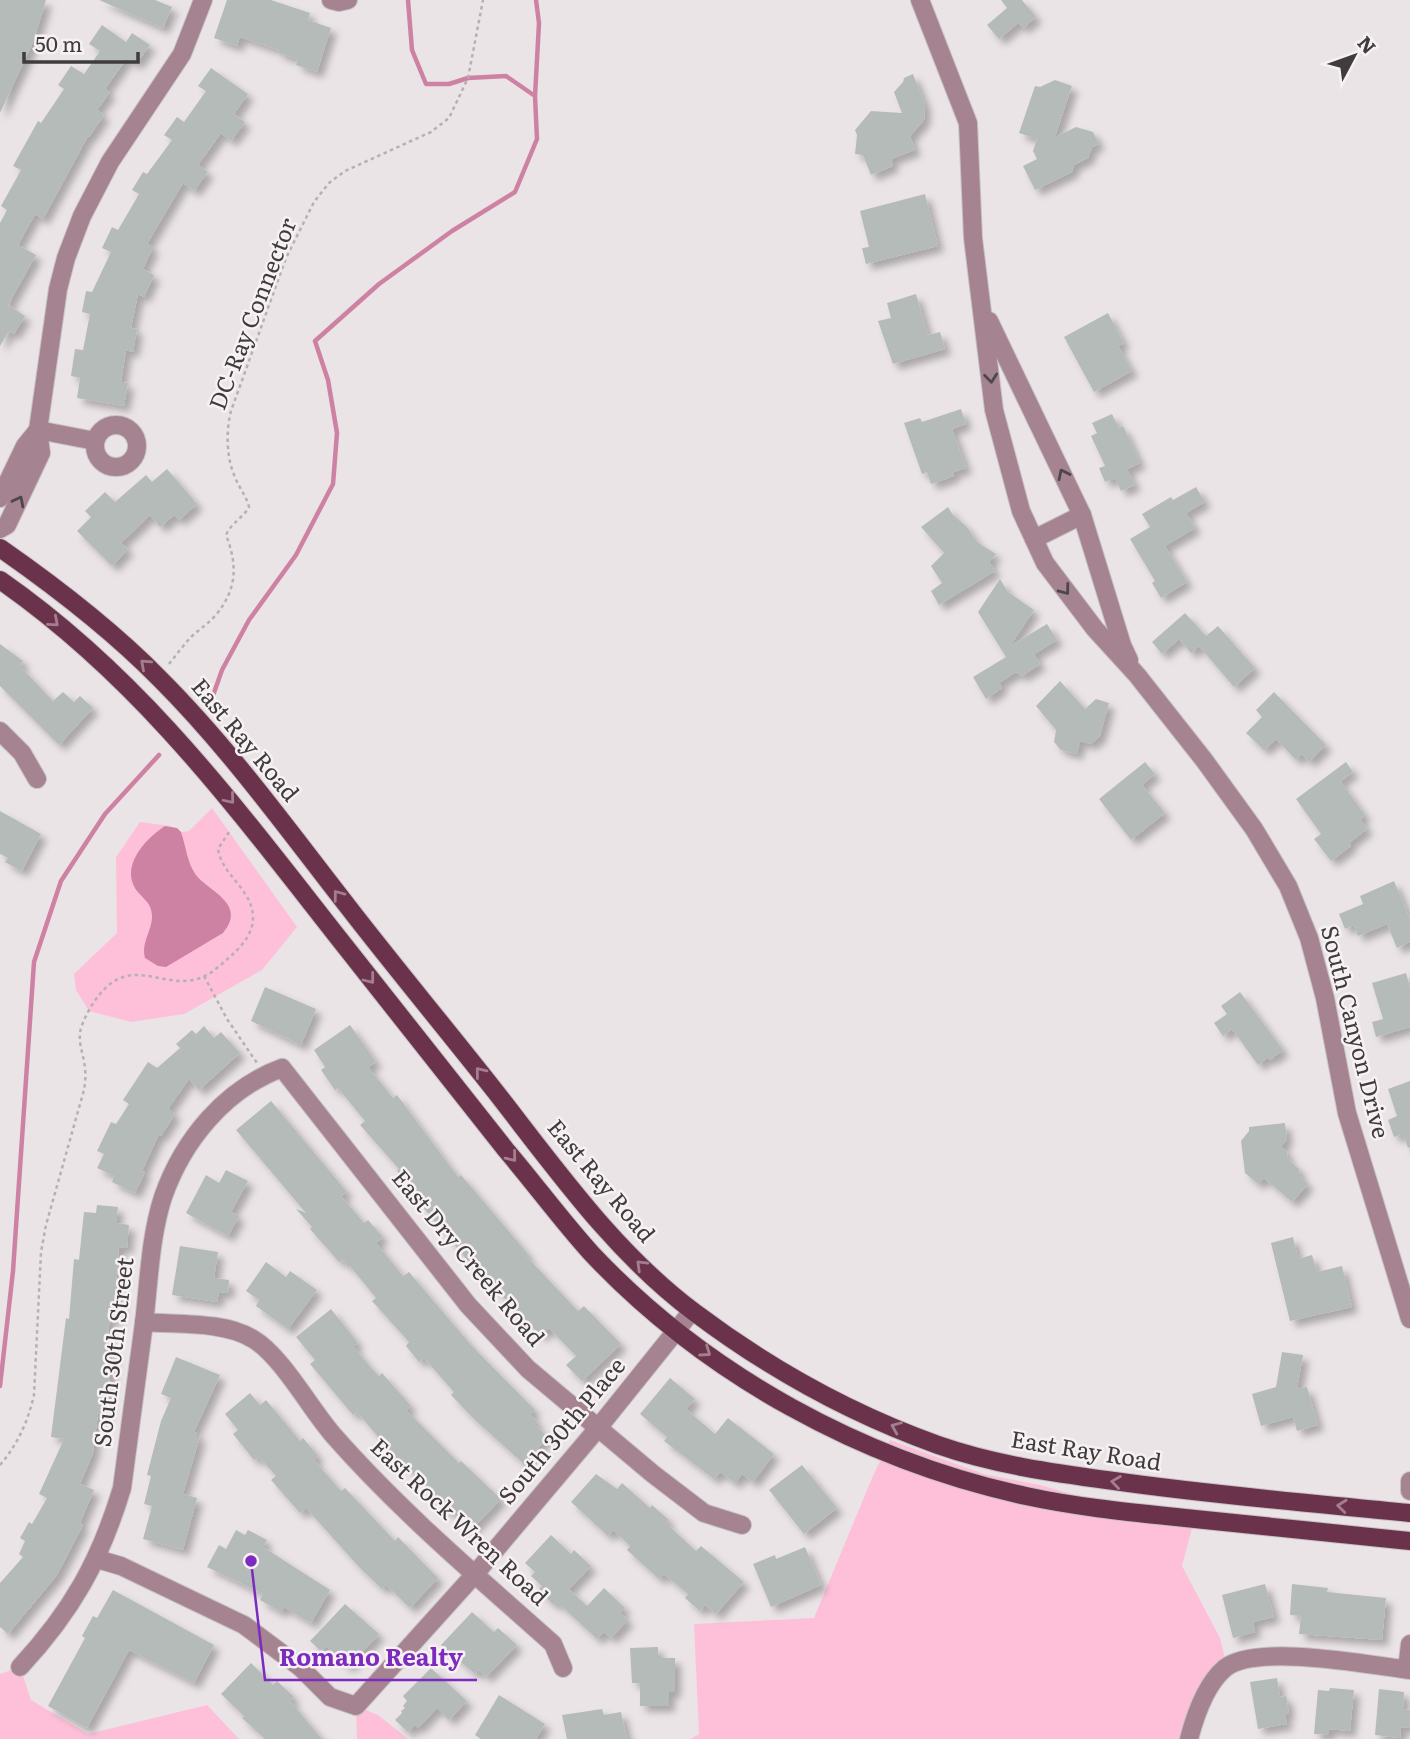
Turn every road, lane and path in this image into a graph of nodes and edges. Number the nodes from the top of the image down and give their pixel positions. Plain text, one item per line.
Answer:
1 (204, 0) edge
2 (331, 0) edge
3 (348, 0) edge
4 (483, 0) edge
5 (920, 0) edge
6 (984, 310) junction
7 (38, 430) junction
8 (95, 441) dead end
9 (0, 498) edge
10 (1082, 515) junction
11 (0, 529) edge
12 (1034, 539) junction
13 (0, 548) edge
14 (0, 580) edge
15 (1137, 675) junction
16 (158, 676) junction
17 (0, 731) edge
18 (37, 779) dead end
19 (236, 825) dead end
20 (204, 976) junction
21 (274, 1071) junction
22 (692, 1311) junction
23 (1410, 1319) edge
24 (144, 1322) junction
25 (676, 1331) junction
26 (598, 1429) junction
27 (0, 1465) edge
28 (1410, 1481) edge
29 (1410, 1491) edge
30 (1410, 1513) edge
31 (742, 1525) dead end
32 (1410, 1541) edge
33 (97, 1559) junction
34 (475, 1574) junction
35 (1410, 1644) edge
36 (20, 1667) dead end
37 (562, 1668) dead end
38 (1409, 1670) edge
39 (1189, 1739) edge

1 - 7 street
2 - 3 street
4 - 16 path, DC-Ray Connector
5 - 6 street, South Canyon Drive
10 -> 6 street, South Canyon Drive
6 -> 12 street, South Canyon Drive
7 - 8 street
7 - 9 street
11 -> 7 street
10 - 12 street
10 - 15 street, South Canyon Drive
12 -> 15 street, South Canyon Drive
16 -> 13 main road, East Ray Road
14 -> 25 main road
15 - 23 street, South Canyon Drive
22 -> 16 main road, East Ray Road
17 - 18 street
19 - 20 path
20 - 21 path
20 - 27 path
21 - 24 street, South 30th Street
21 - 26 street, East Dry Creek Road
22 - 25 street, South 30th Place
30 -> 22 main road, East Ray Road
24 - 33 street, South 30th Street
24 - 34 street, East Rock Wren Road
25 - 26 street, South 30th Place
25 -> 32 main road
26 - 31 street, East Dry Creek Road
26 - 34 street, South 30th Place
28 - 29 street
33 - 34 street, South 30th Place
33 - 36 street, South 30th Street
34 - 37 street, East Rock Wren Road
35 - 38 street
38 - 39 street

